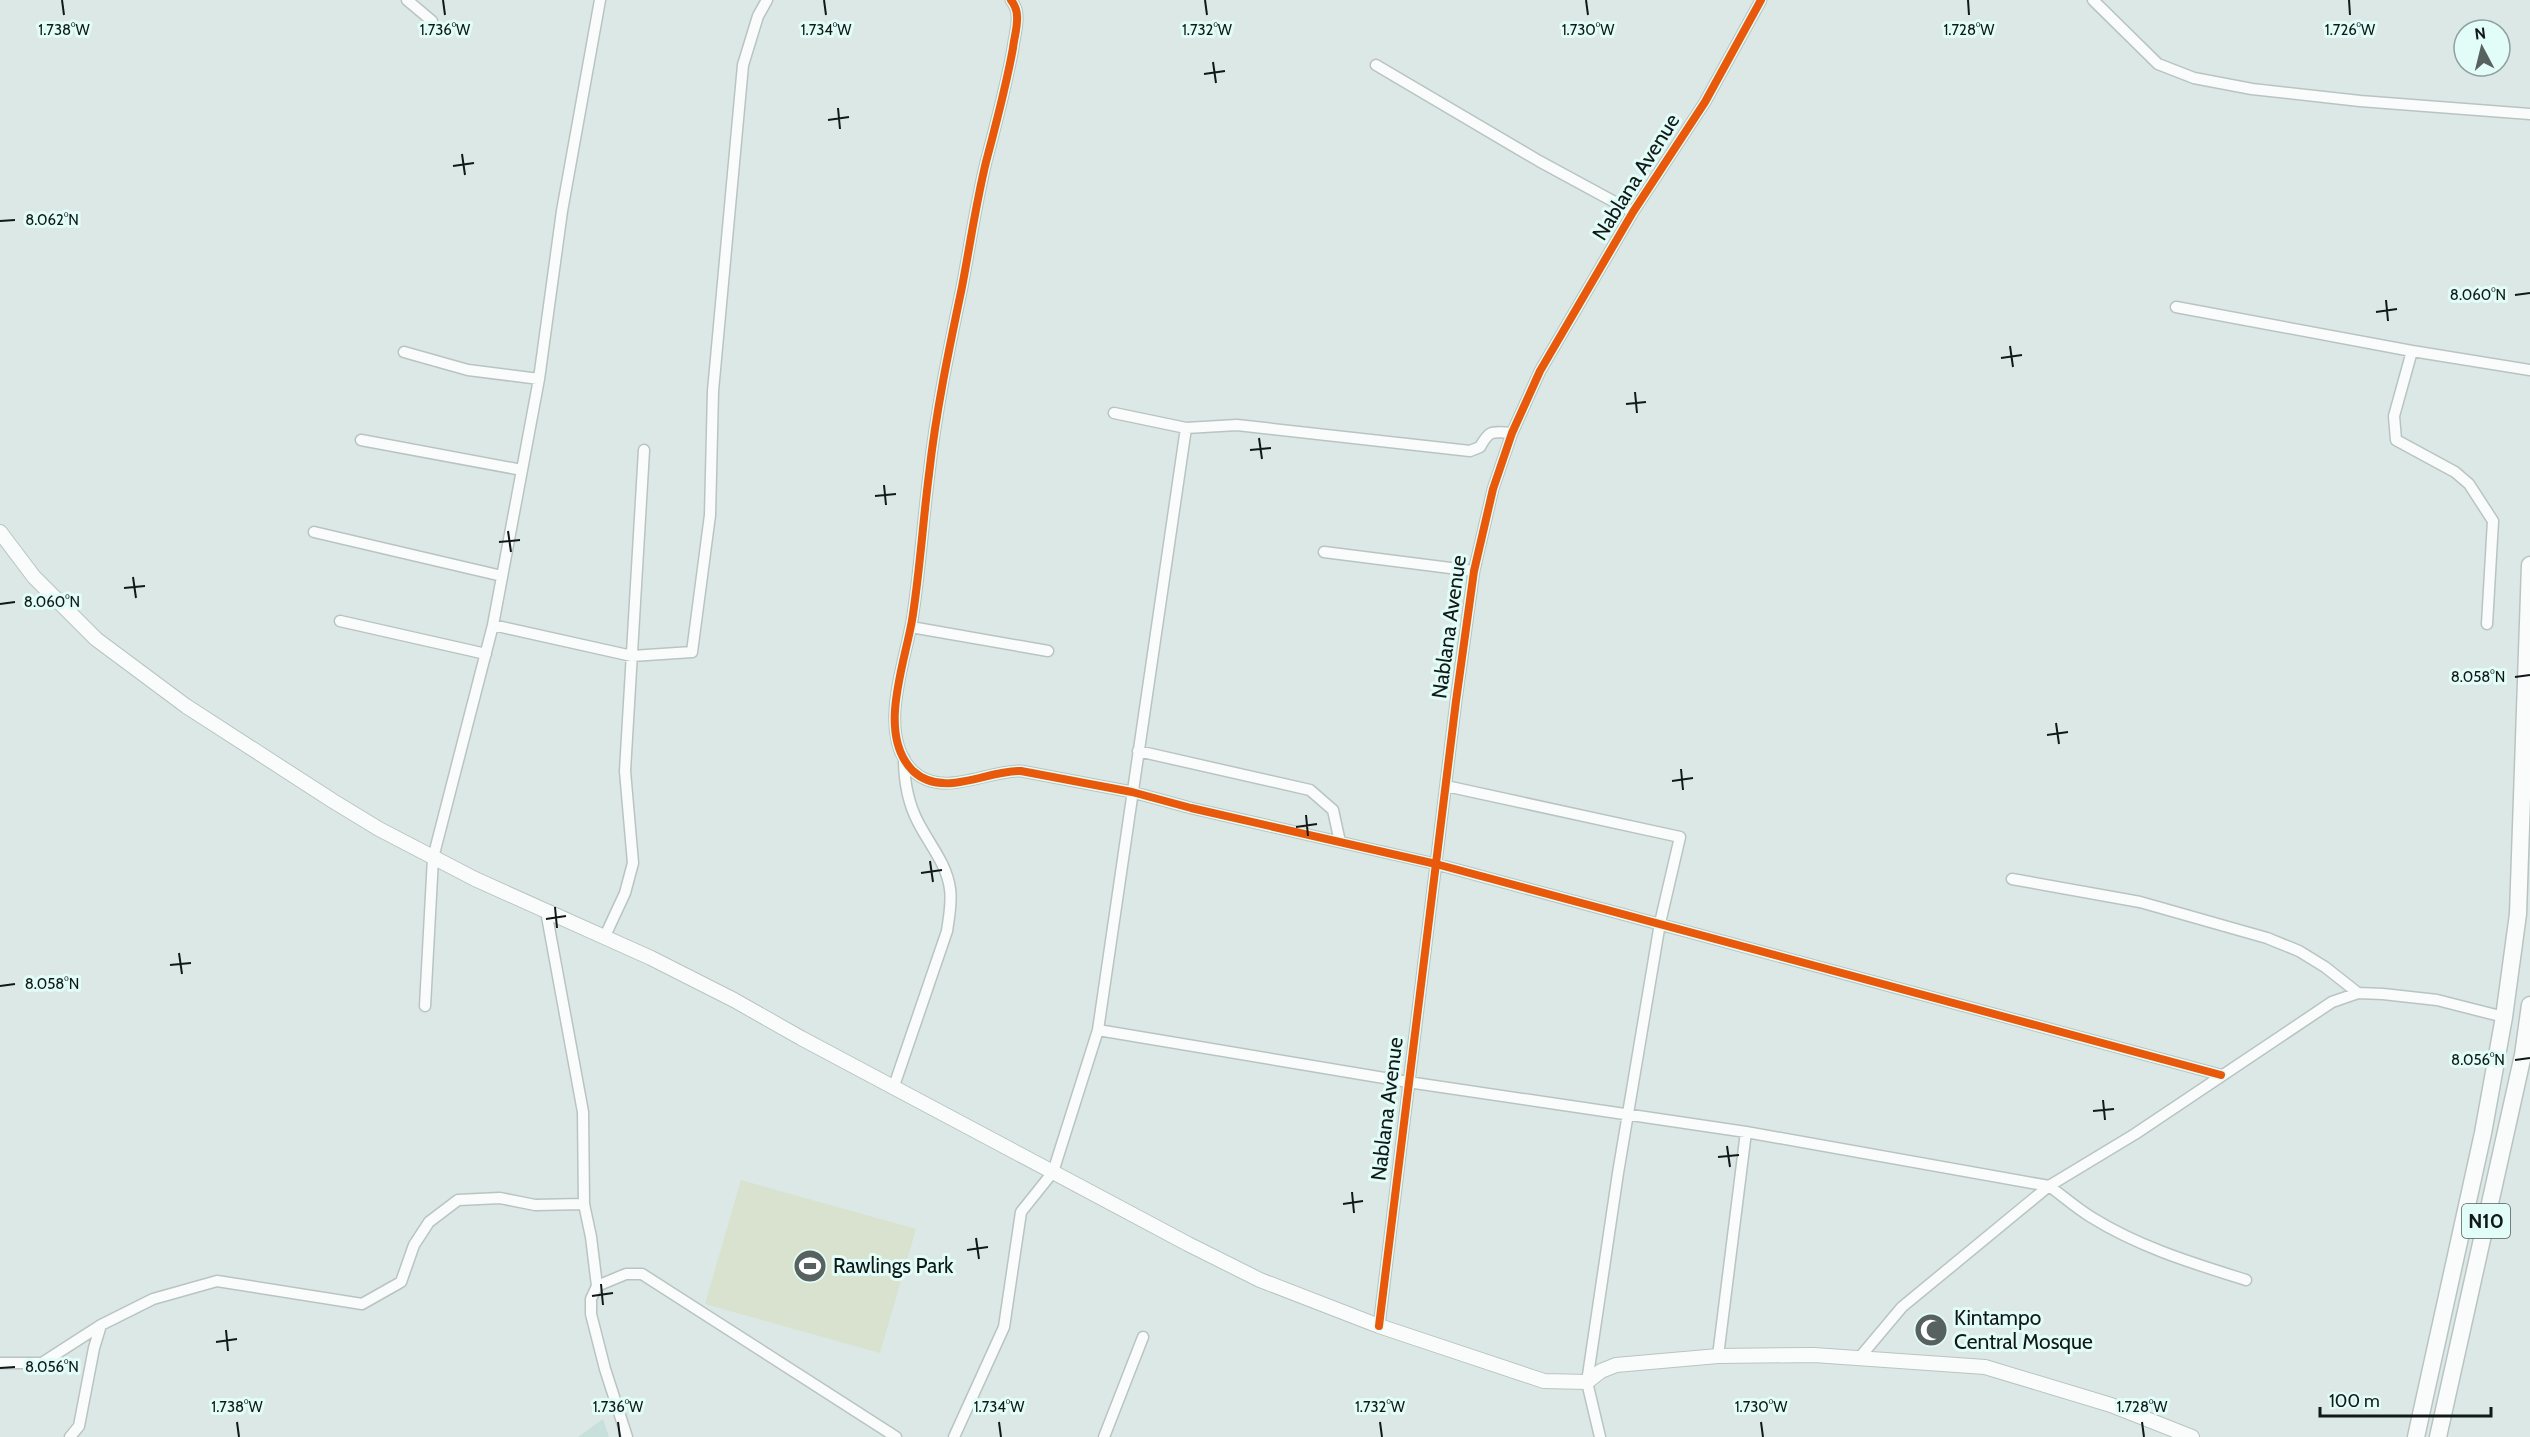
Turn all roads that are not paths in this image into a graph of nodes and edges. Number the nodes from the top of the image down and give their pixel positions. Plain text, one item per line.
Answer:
1 (407, 0) edge
2 (600, 0) edge
3 (767, 0) edge
4 (1011, 0) edge
5 (1761, 0) edge
6 (2093, 0) edge
7 (432, 21) dead end
8 (1376, 65) dead end
9 (2530, 114) edge
10 (1633, 212) junction
11 (2176, 307) dead end
12 (2412, 351) junction
13 (404, 352) dead end
14 (2530, 370) edge
15 (539, 379) junction
16 (1114, 413) dead end
17 (1186, 428) junction
18 (1512, 433) junction
19 (361, 440) dead end
20 (644, 450) dead end
21 (522, 470) junction
22 (0, 532) edge
23 (314, 532) dead end
24 (1324, 552) dead end
25 (2530, 566) edge
26 (1474, 571) junction
27 (502, 576) junction
28 (340, 621) dead end
29 (2487, 624) dead end
30 (493, 625) junction
31 (911, 627) junction
32 (1048, 651) dead end
33 (486, 654) junction
34 (632, 656) junction
35 (1138, 751) junction
36 (904, 758) junction
37 (1446, 786) junction
38 (1132, 792) junction
39 (1340, 842) junction
40 (433, 858) junction
41 (1436, 864) junction
42 (2012, 879) dead end
43 (546, 911) junction
44 (1660, 923) junction
45 (605, 936) junction
46 (2358, 993) junction
47 (2530, 1005) edge
48 (425, 1006) dead end
49 (2504, 1017) junction
50 (1098, 1030) junction
51 (2498, 1050) junction
52 (2526, 1056) edge
53 (2221, 1075) junction
54 (1408, 1082) junction
55 (894, 1086) junction
56 (1629, 1116) junction
57 (1746, 1132) junction
58 (1053, 1172) junction
59 (2049, 1186) junction
60 (584, 1204) junction
61 (2246, 1280) dead end
62 (597, 1286) junction
63 (101, 1325) junction
64 (1379, 1326) junction
65 (1143, 1337) dead end
66 (1718, 1356) junction
67 (1860, 1357) junction
68 (0, 1363) edge
69 (1587, 1382) junction
70 (70, 1437) edge
71 (627, 1437) edge
72 (896, 1437) edge
73 (954, 1437) edge
74 (1104, 1437) edge
75 (1600, 1437) edge
76 (2192, 1437) edge
77 (2416, 1437) edge
78 (2438, 1437) edge

1 - 7 street
2 - 15 street
3 - 34 street
4 - 31 street
5 - 10 street, Nablana Avenue
6 - 9 street
8 - 10 street
10 - 18 street, Nablana Avenue
11 - 12 street
12 - 14 street
12 - 29 street
13 - 15 street
15 - 21 street
16 - 17 street
17 - 18 street
17 - 35 street
18 - 26 street, Nablana Avenue
19 - 21 street
20 - 34 street
21 - 27 street
22 - 40 main road
23 - 27 street
24 - 26 street
25 - 49 highway, N10
26 - 37 street, Nablana Avenue
27 - 30 street
28 - 33 street
30 - 33 street
30 - 34 street
31 - 32 street
31 - 36 street
33 - 40 street
34 - 45 street
35 - 38 street
35 - 39 street
36 - 38 street
36 - 55 street
37 - 41 street, Nablana Avenue
37 - 44 street
38 - 39 street
38 - 50 street
39 - 41 street
40 - 43 main road
40 - 48 street
41 - 44 street
41 - 54 street, Nablana Avenue
42 - 46 street
43 - 45 main road
43 - 60 street
44 - 53 street
44 - 56 street
45 - 55 main road
46 - 49 street
46 - 53 street
47 - 52 highway, N10
49 - 51 highway, N10
50 - 54 street
50 - 58 street
51 - 52 highway
51 - 77 highway, N10
52 - 78 highway, N10
53 - 59 street
54 - 56 street
54 - 64 street, Nablana Avenue
55 - 58 main road
56 - 57 street
56 - 69 street
57 - 59 street
57 - 66 street
58 - 64 main road
58 - 73 street
59 - 61 street
59 - 67 street
60 - 62 street
60 - 63 street
62 - 71 street
62 - 72 street
63 - 68 street
63 - 70 street
64 - 69 main road
65 - 74 street
66 - 67 main road
66 - 69 main road
67 - 76 main road
69 - 75 street

